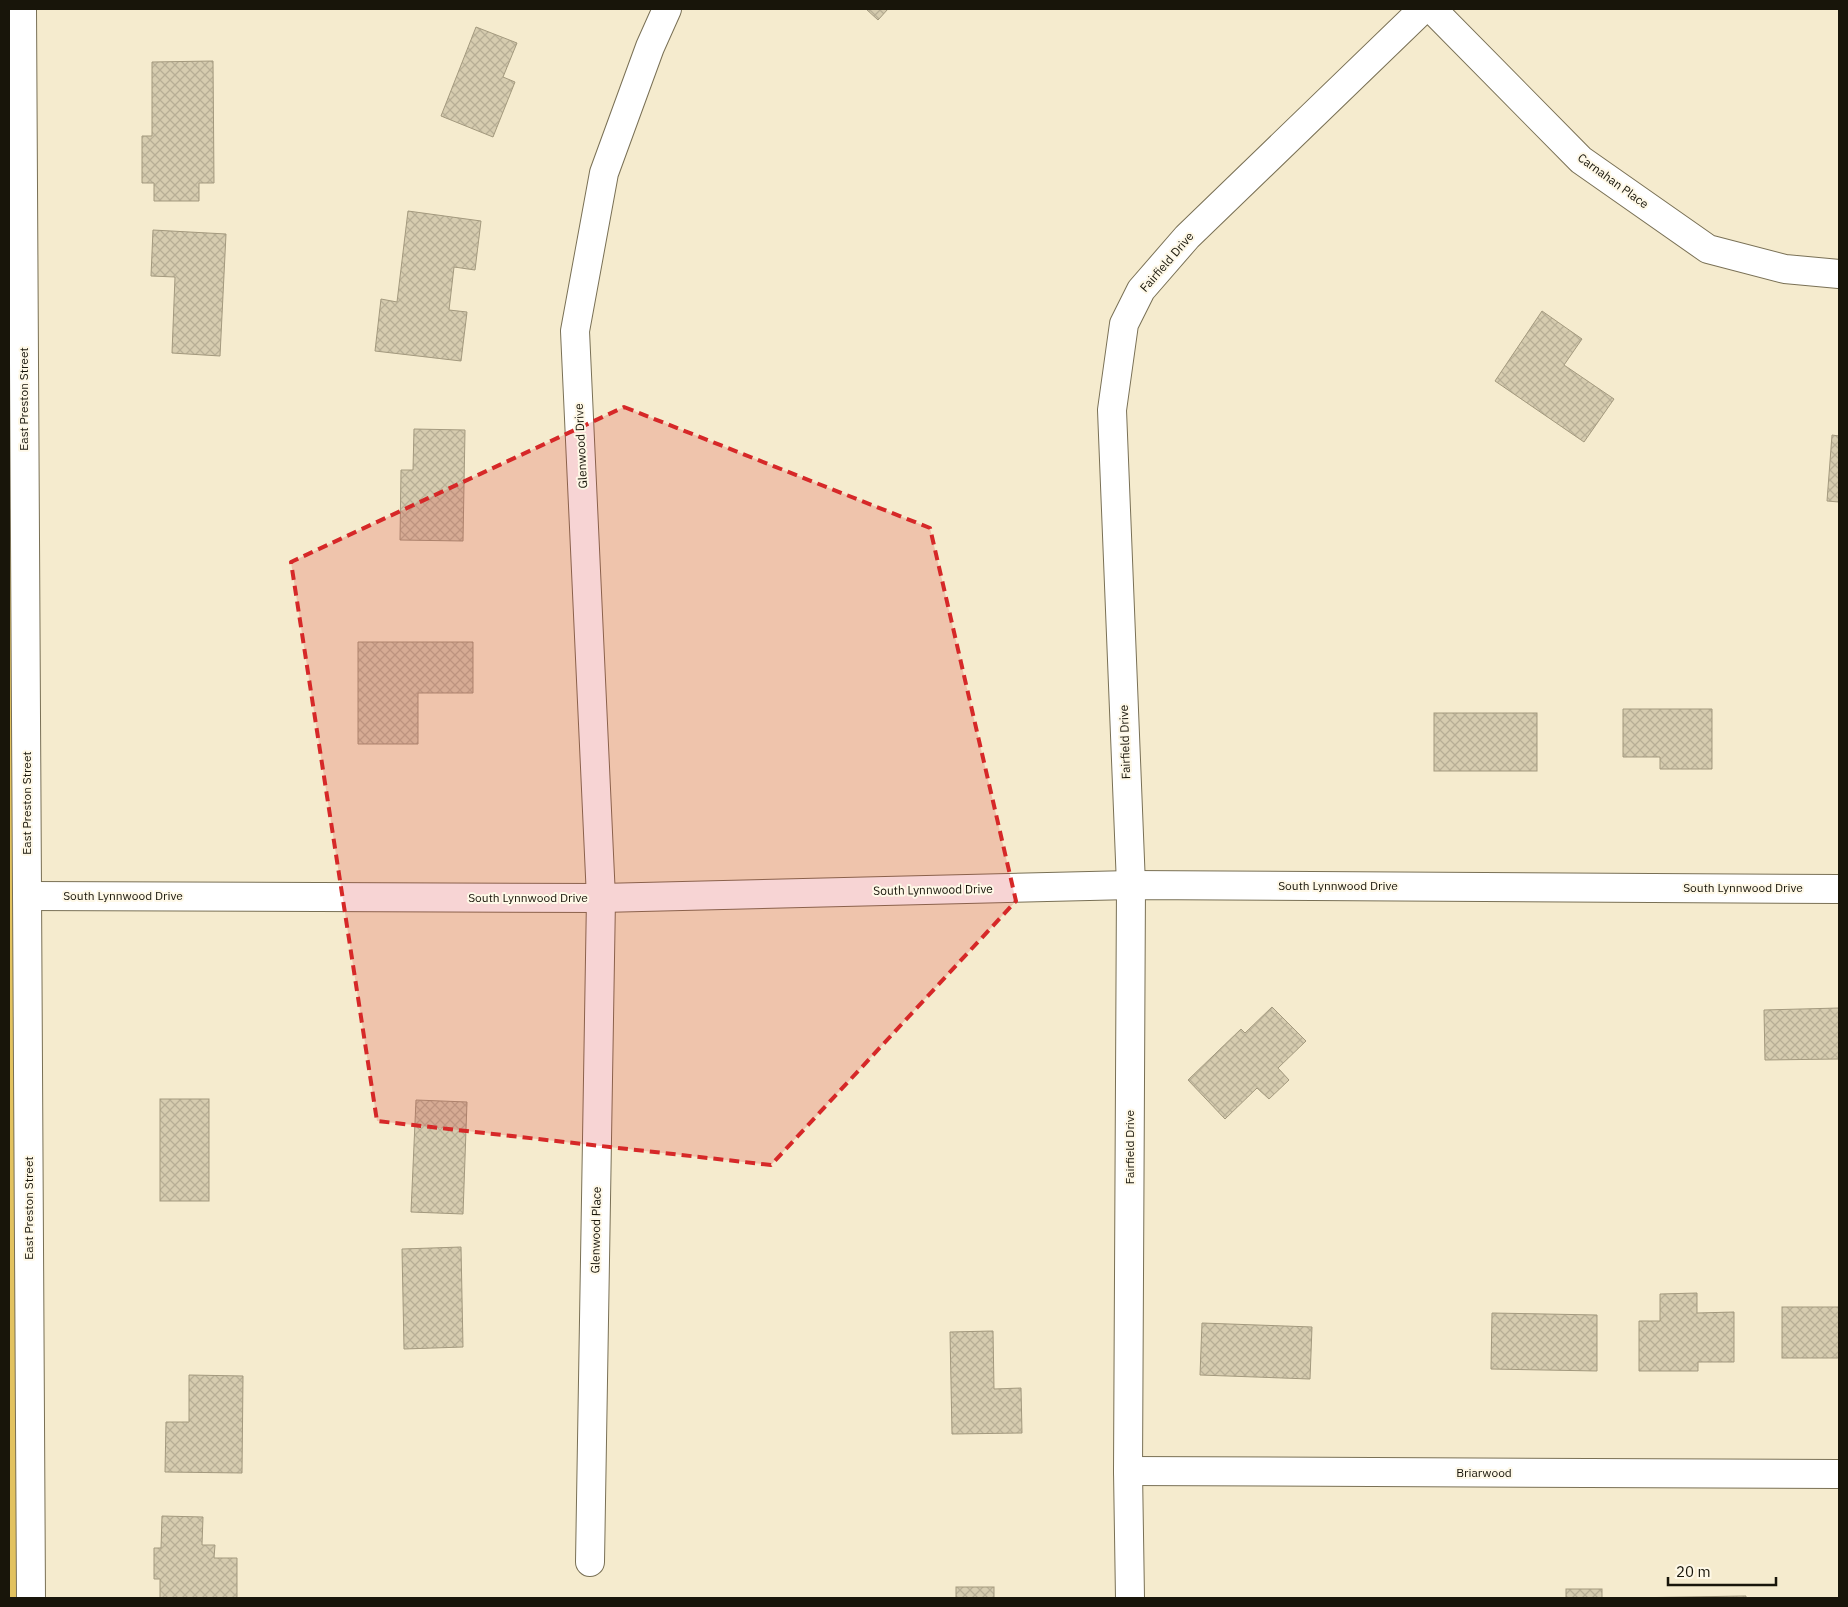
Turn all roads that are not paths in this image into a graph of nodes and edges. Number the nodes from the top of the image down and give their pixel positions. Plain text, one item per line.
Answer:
1 (22, 9) edge
2 (668, 9) edge
3 (1423, 9) edge
4 (1432, 9) edge
5 (1839, 274) edge
6 (1131, 884) junction
7 (1839, 889) edge
8 (27, 896) junction
9 (601, 898) junction
10 (1128, 1471) junction
11 (1839, 1474) edge
12 (590, 1562) dead end
13 (32, 1598) edge
14 (1130, 1598) edge

1 - 8 street, East Preston Street
2 - 9 street, Glenwood Drive
3 - 6 street, Fairfield Drive
4 - 5 street, Carnahan Place
6 - 7 street, South Lynnwood Drive
6 - 9 street, South Lynnwood Drive
6 - 10 street, Fairfield Drive
8 - 9 street, South Lynnwood Drive
8 - 13 street, East Preston Street
9 - 12 street, Glenwood Place
10 - 11 street, Briarwood
10 - 14 street, Fairfield Drive

